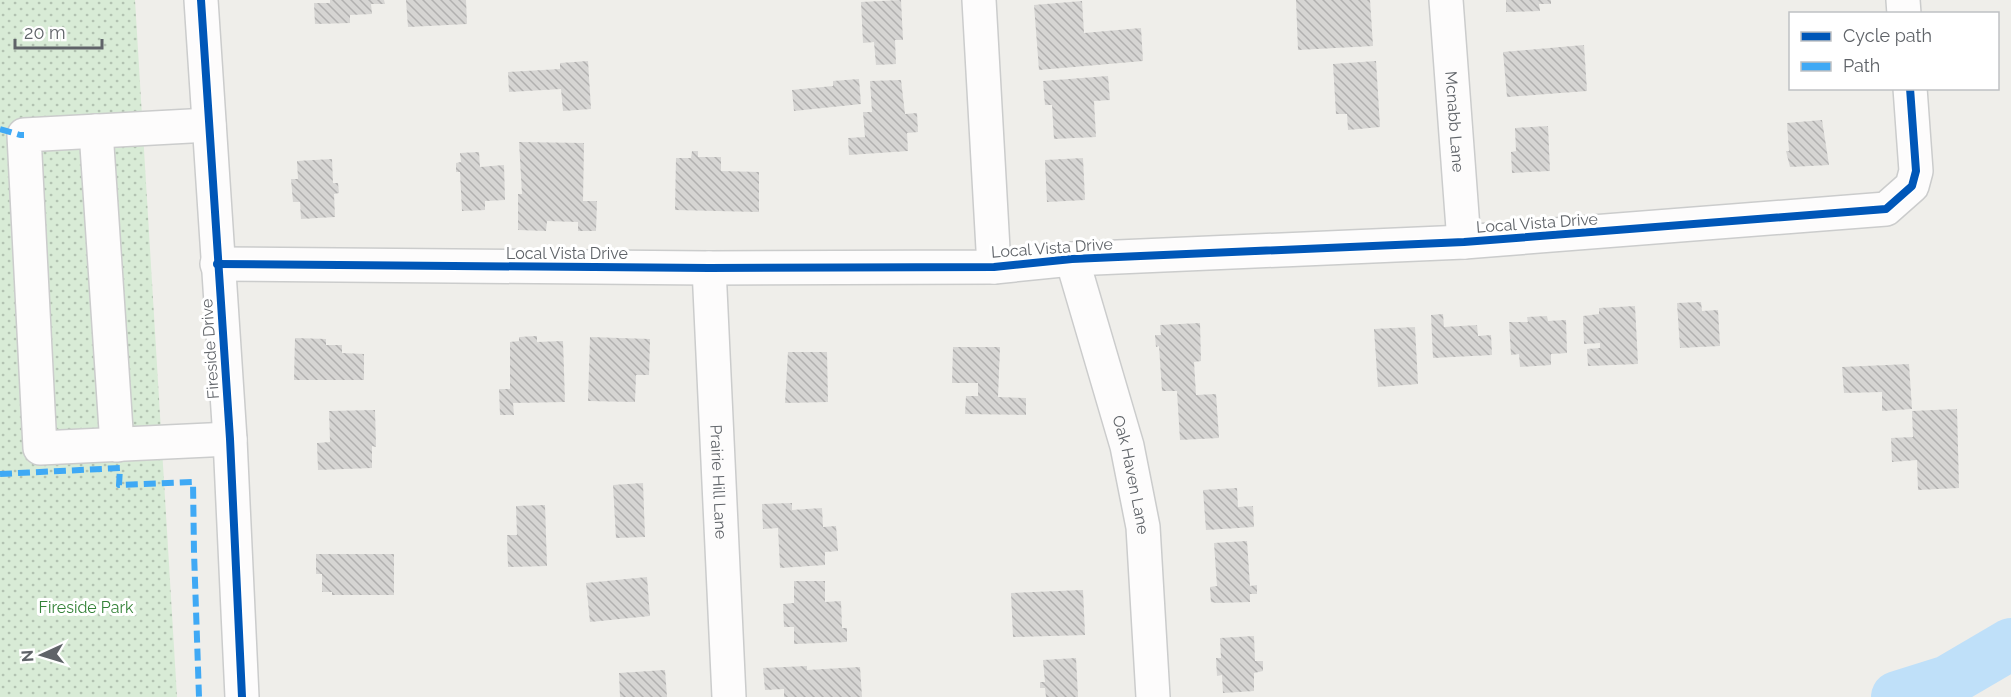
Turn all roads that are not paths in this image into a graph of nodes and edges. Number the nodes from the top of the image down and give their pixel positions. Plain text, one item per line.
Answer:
1 (201, 0) edge
2 (979, 0) edge
3 (1446, 0) edge
4 (1910, 90) edge
5 (209, 126) junction
6 (96, 131) junction
7 (1464, 242) junction
8 (1072, 259) junction
9 (217, 264) junction
10 (994, 267) junction
11 (709, 268) junction
12 (230, 439) junction
13 (117, 445) junction
14 (242, 697) edge
15 (729, 697) edge
16 (1153, 697) edge

1 - 5 street, Fireside Drive
2 - 10 street
3 - 7 street, Mcnabb Lane
4 - 7 street, Local Vista Drive
5 - 6 street
5 - 9 street, Fireside Drive
6 - 13 street
6 - 13 street
7 - 8 street, Local Vista Drive
8 - 10 street, Local Vista Drive
8 - 16 street, Oak Haven Lane
9 - 11 street, Local Vista Drive
9 - 12 street, Fireside Drive
10 - 11 street, Local Vista Drive
11 - 15 street, Prairie Hill Lane
12 - 13 street
12 - 14 street, Fireside Drive

